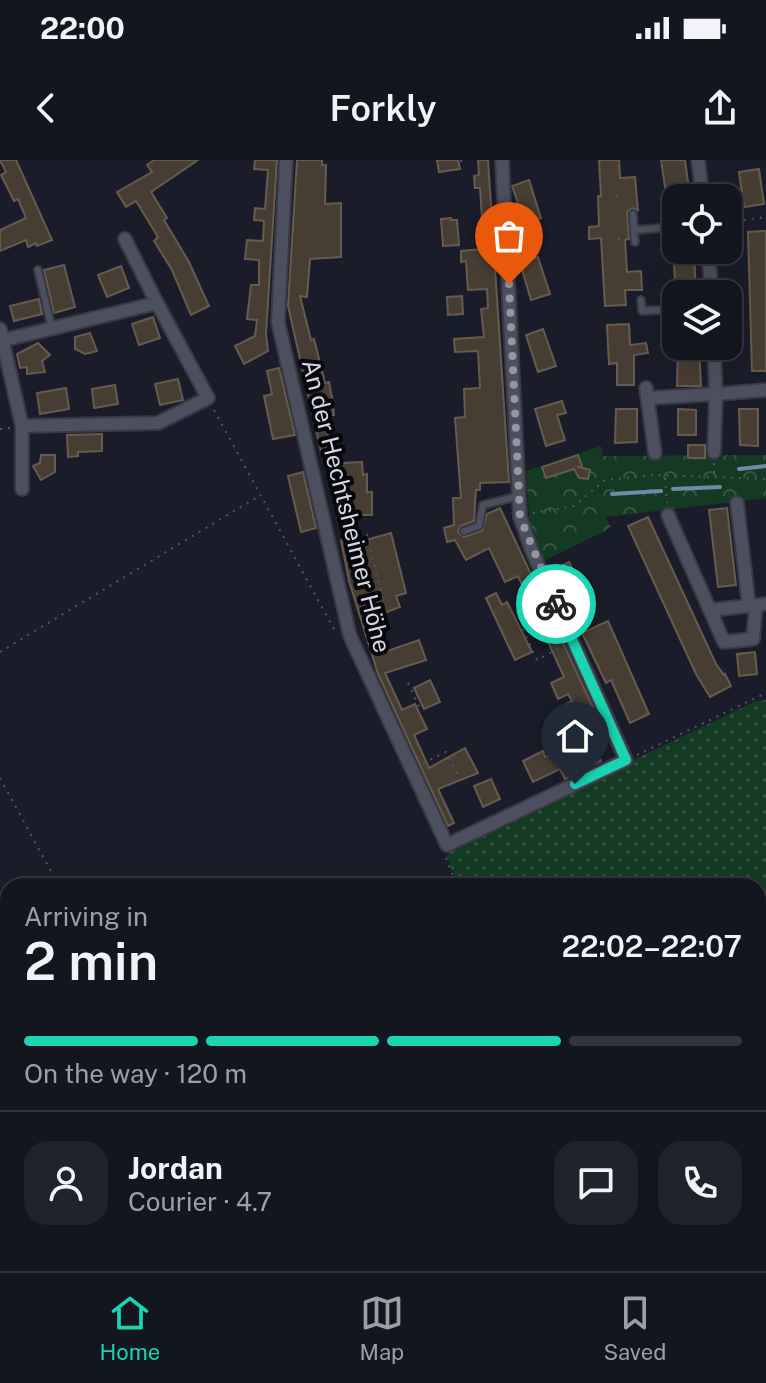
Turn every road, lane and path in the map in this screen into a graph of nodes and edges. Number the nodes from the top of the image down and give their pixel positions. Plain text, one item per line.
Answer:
1 (286, 160) edge
2 (461, 160) edge
3 (502, 160) edge
4 (698, 160) edge
5 (462, 166) dead end
6 (701, 184) edge
7 (633, 214) dead end
8 (766, 217) edge
9 (742, 220) edge
10 (662, 228) edge
11 (634, 230) junction
12 (125, 239) dead end
13 (635, 242) dead end
14 (38, 270) dead end
15 (641, 300) dead end
16 (157, 303) junction
17 (662, 310) edge
18 (642, 311) junction
19 (642, 320) dead end
20 (52, 329) junction
21 (2, 334) edge
22 (715, 360) edge
23 (766, 390) edge
24 (716, 394) junction
25 (208, 398) junction
26 (22, 426) junction
27 (714, 452) dead end
28 (655, 453) dead end
29 (665, 476) junction
30 (766, 479) edge
31 (22, 489) dead end
32 (259, 496) junction
33 (519, 496) junction
34 (737, 503) dead end
35 (668, 515) joint
36 (520, 517) junction
37 (464, 531) dead end
38 (367, 534) dead end
39 (383, 601) dead end
40 (757, 605) edge
41 (711, 610) junction
42 (523, 629) dead end
43 (335, 632) dead end
44 (573, 641) junction
45 (0, 652) edge
46 (408, 683) dead end
47 (766, 693) edge
48 (420, 709) dead end
49 (633, 756) dead end
50 (411, 768) junction
51 (0, 778) edge
52 (460, 779) dead end
53 (447, 845) junction
54 (55, 878) edge
55 (453, 878) edge

1 - 50 street, An der Hechtsheimer Höhe
2 - 5 path
3 - 33 street
4 - 6 street
7 - 11 lane
8 - 9 path
10 - 11 lane
11 - 13 lane
12 - 16 street
14 - 20 lane
15 - 18 lane
16 - 20 street
16 - 25 street
17 - 18 lane
18 - 19 lane
20 - 21 street
21 - 26 street
22 - 24 street
23 - 24 street
24 - 27 street
24 - 28 street
25 - 26 street
25 - 32 path
26 - 31 street
29 - 30 path
29 - 35 path
29 - 36 path
32 - 43 path
32 - 45 path
33 - 36 street
33 - 37 lane
34 - 40 street
35 - 41 street
36 - 44 street
38 - 39 path
40 - 41 street
40 - 41 street
42 - 44 path
44 - 53 street
46 - 48 path
47 - 49 path
50 - 52 path
50 - 53 street, An der Hechtsheimer Höhe
51 - 54 path
53 - 55 path

